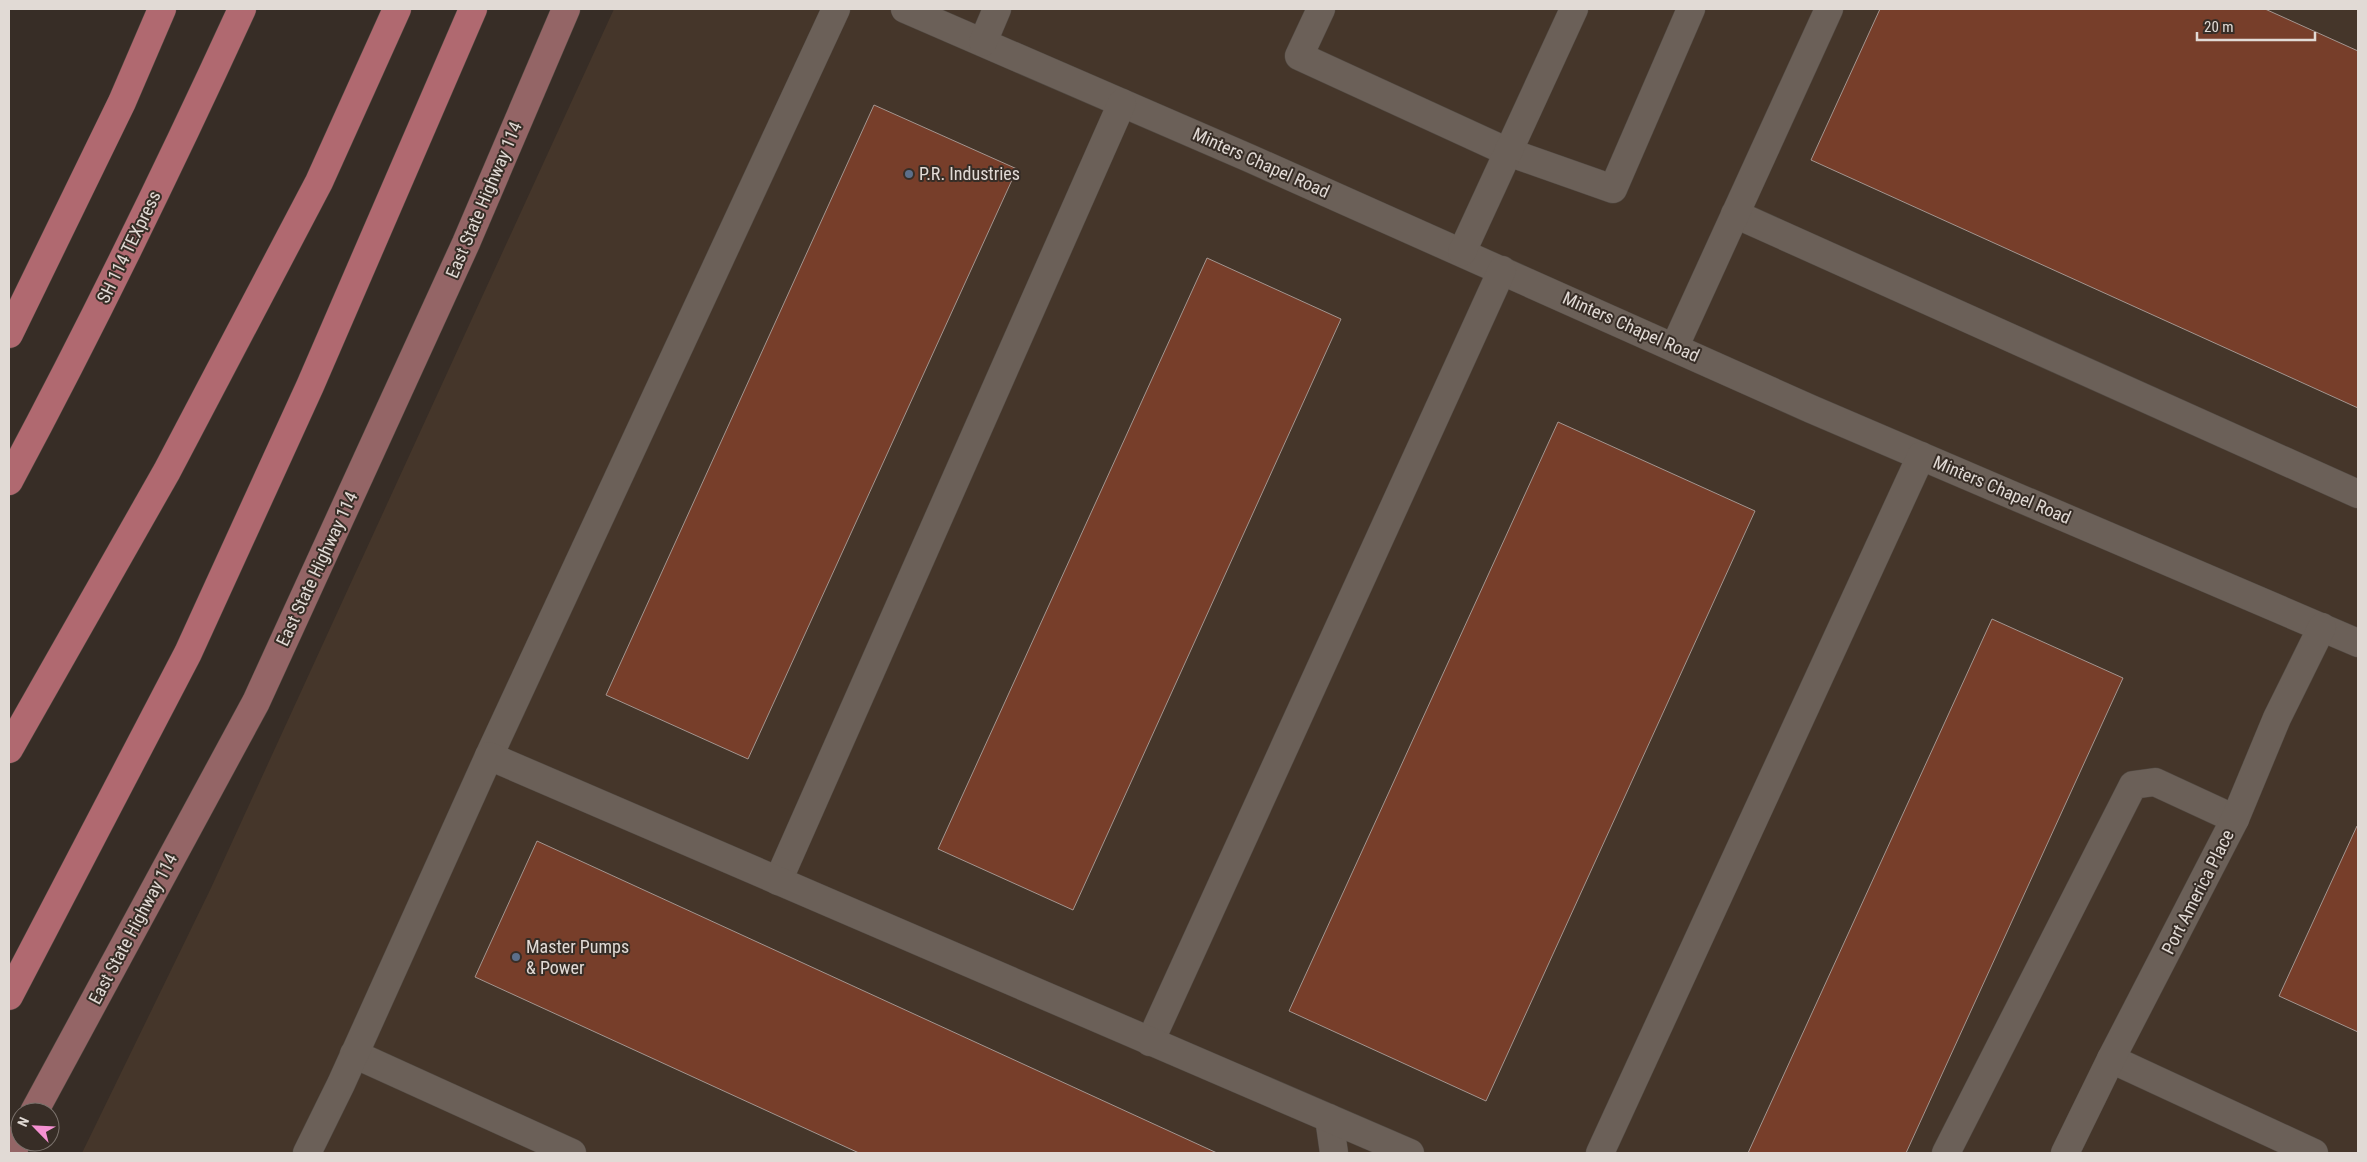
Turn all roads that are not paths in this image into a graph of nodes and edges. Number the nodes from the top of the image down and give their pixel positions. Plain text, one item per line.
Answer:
1 (162, 9) edge
2 (242, 9) edge
3 (397, 9) edge
4 (473, 9) edge
5 (566, 9) edge
6 (836, 9) edge
7 (905, 9) edge
8 (997, 9) edge
9 (1321, 9) edge
10 (1574, 9) edge
11 (1691, 9) edge
12 (1829, 9) edge
13 (983, 42) junction
14 (1122, 103) junction
15 (1508, 152) junction
16 (1735, 214) junction
17 (1462, 252) junction
18 (1502, 270) junction
19 (9, 334) edge
20 (1675, 346) junction
21 (1921, 456) junction
22 (9, 481) edge
23 (2358, 494) edge
24 (2322, 627) junction
25 (2358, 643) edge
26 (9, 749) edge
27 (489, 756) junction
28 (2235, 819) junction
29 (778, 880) junction
30 (9, 996) edge
31 (1150, 1042) junction
32 (354, 1054) junction
33 (2111, 1059) junction
34 (39, 1102) edge
35 (1329, 1118) junction
36 (307, 1153) edge
37 (572, 1153) edge
38 (1334, 1153) edge
39 (1410, 1153) edge
40 (1600, 1153) edge
41 (1946, 1153) edge
42 (2066, 1153) edge
43 (2314, 1153) edge

1 - 19 highway
2 - 22 highway, SH 114 TEXpress
3 - 26 highway
4 - 30 highway
5 - 34 main road, East State Highway 114
6 - 27 street
7 - 13 street, Minters Chapel Road
8 - 13 street
9 - 15 street
10 - 15 street
11 - 15 street
12 - 16 street
13 - 14 street, Minters Chapel Road
14 - 17 street, Minters Chapel Road
14 - 29 street
15 - 17 street
16 - 20 street
16 - 23 street
17 - 18 street, Minters Chapel Road
18 - 20 street, Minters Chapel Road
18 - 31 street
20 - 21 street, Minters Chapel Road
21 - 24 street, Minters Chapel Road
21 - 40 street
24 - 25 street, Minters Chapel Road
24 - 28 street, Port America Place
27 - 29 street
27 - 32 street
28 - 33 street, Port America Place
28 - 41 street
29 - 31 street
31 - 35 street
32 - 36 street
32 - 37 street
33 - 42 street, Port America Place
33 - 43 street
35 - 38 street
35 - 39 street

